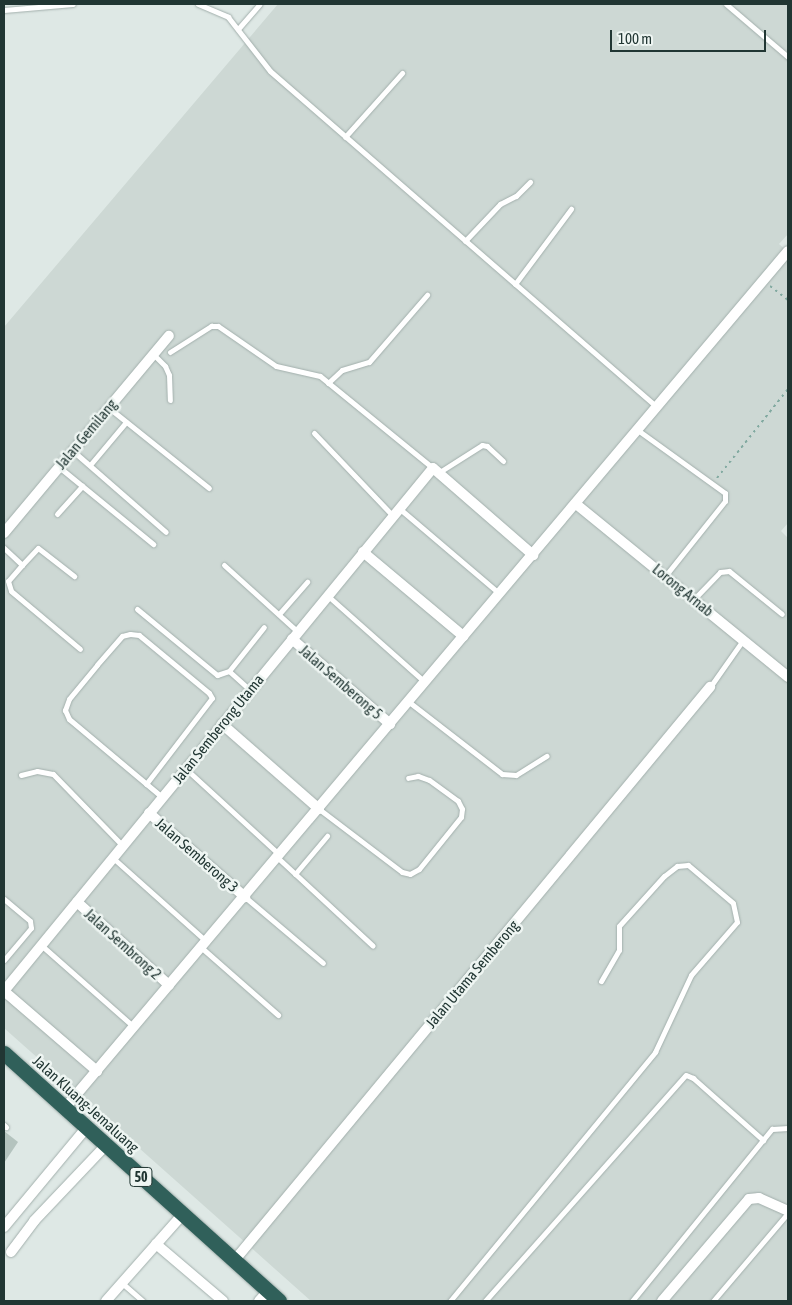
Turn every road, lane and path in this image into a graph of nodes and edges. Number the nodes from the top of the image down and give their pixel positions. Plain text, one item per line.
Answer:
1 (73, 4) edge
2 (198, 4) edge
3 (260, 4) edge
4 (726, 4) edge
5 (4, 10) edge
6 (238, 29) junction
7 (788, 57) edge
8 (402, 73) dead end
9 (345, 136) junction
10 (530, 182) dead end
11 (571, 209) dead end
12 (466, 241) junction
13 (788, 250) edge
14 (763, 280) junction
15 (515, 284) junction
16 (427, 295) dead end
17 (788, 300) edge
18 (169, 336) dead end
19 (170, 352) dead end
20 (153, 354) junction
21 (328, 383) junction
22 (788, 390) edge
23 (170, 400) dead end
24 (657, 407) junction
25 (108, 408) junction
26 (126, 422) junction
27 (639, 431) junction
28 (314, 433) dead end
29 (73, 450) junction
30 (502, 461) dead end
31 (90, 465) junction
32 (59, 467) junction
33 (436, 471) junction
34 (714, 482) junction
35 (82, 486) junction
36 (209, 488) dead end
37 (576, 504) junction
38 (396, 512) junction
39 (57, 514) dead end
40 (166, 532) dead end
41 (4, 533) edge
42 (154, 544) dead end
43 (4, 548) edge
44 (363, 552) junction
45 (533, 555) junction
46 (22, 565) junction
47 (224, 565) dead end
48 (666, 575) junction
49 (74, 576) dead end
50 (307, 582) dead end
51 (500, 595) junction
52 (328, 596) junction
53 (694, 599) junction
54 (137, 609) dead end
55 (279, 614) junction
56 (782, 614) dead end
57 (264, 627) dead end
58 (295, 636) junction
59 (463, 636) junction
60 (744, 640) junction
61 (80, 649) dead end
62 (229, 671) junction
63 (788, 677) edge
64 (425, 682) junction
65 (710, 687) joint
66 (250, 690) junction
67 (409, 702) junction
68 (222, 724) junction
69 (390, 724) junction
70 (547, 756) dead end
71 (186, 769) junction
72 (21, 775) dead end
73 (408, 778) dead end
74 (146, 784) junction
75 (162, 797) junction
76 (319, 809) junction
77 (149, 814) junction
78 (327, 836) dead end
79 (122, 846) junction
80 (279, 856) junction
81 (113, 858) junction
82 (295, 874) junction
83 (246, 897) junction
84 (4, 900) edge
85 (77, 902) junction
86 (42, 945) junction
87 (205, 946) junction
88 (373, 946) dead end
89 (4, 960) edge
90 (324, 963) dead end
91 (601, 981) dead end
92 (170, 986) junction
93 (4, 991) edge
94 (278, 1015) dead end
95 (134, 1027) junction
96 (6, 1059) edge
97 (97, 1071) junction
98 (65, 1108) junction
99 (87, 1127) junction
100 (788, 1128) edge
101 (763, 1140) junction
102 (106, 1145) junction
103 (788, 1212) edge
104 (183, 1214) junction
105 (4, 1227) edge
106 (156, 1244) junction
107 (11, 1252) dead end
108 (234, 1260) junction
109 (122, 1283) junction
110 (269, 1298) edge
111 (106, 1301) edge
112 (143, 1301) edge
113 (223, 1301) edge
114 (450, 1301) edge
115 (486, 1301) edge
116 (632, 1301) edge
117 (662, 1301) edge
118 (714, 1301) edge

1 - 5 lane
2 - 6 lane
3 - 6 lane
4 - 7 lane
6 - 9 lane
8 - 9 lane
9 - 12 lane
10 - 12 lane
11 - 15 lane
12 - 15 lane
13 - 14 street
14 - 17 path
14 - 24 street
15 - 24 lane
16 - 21 lane
18 - 20 street, Jalan Gemilang
19 - 21 lane
20 - 23 lane
20 - 25 street, Jalan Gemilang
21 - 33 lane
22 - 34 path
24 - 27 street
25 - 26 lane
25 - 29 street, Jalan Gemilang
26 - 31 lane
26 - 36 lane
27 - 34 lane
27 - 37 street
28 - 38 lane
29 - 31 lane
29 - 32 street, Jalan Gemilang
30 - 33 lane
31 - 40 lane
32 - 35 lane
32 - 41 street, Jalan Gemilang
33 - 38 street, Jalan Semberong Utama
33 - 45 street
34 - 48 lane
35 - 39 lane
35 - 42 lane
37 - 45 street
37 - 48 street, Lorong Arnab
38 - 44 street, Jalan Semberong Utama
38 - 51 lane
43 - 46 lane
44 - 52 street, Jalan Semberong Utama
44 - 59 street
45 - 51 street
46 - 49 lane
46 - 61 lane
47 - 55 lane
48 - 53 street, Lorong Arnab
50 - 55 lane
51 - 59 street
52 - 58 street, Jalan Semberong Utama
52 - 64 lane
53 - 56 lane
53 - 60 street, Lorong Arnab
54 - 62 lane
55 - 58 lane
57 - 62 lane
58 - 66 street, Jalan Semberong Utama
58 - 69 street, Jalan Semberong 5
59 - 64 street
60 - 63 street, Lorong Arnab
60 - 65 lane
62 - 66 lane
64 - 67 street
65 - 108 street, Jalan Utama Semberong
66 - 68 street, Jalan Semberong Utama
67 - 69 street
67 - 70 lane
68 - 71 street, Jalan Semberong Utama
68 - 76 street
69 - 76 street
71 - 75 street, Jalan Semberong Utama
71 - 80 lane
72 - 79 lane
73 - 76 lane
74 - 74 lane
74 - 75 lane
75 - 77 street, Jalan Semberong Utama
76 - 80 street
77 - 79 street, Jalan Semberong Utama
77 - 83 street, Jalan Semberong 3
78 - 82 lane
79 - 81 street, Jalan Semberong Utama
80 - 82 lane
80 - 83 street
81 - 85 street, Jalan Semberong Utama
81 - 87 lane
82 - 88 lane
83 - 87 street
83 - 90 lane
84 - 89 lane
85 - 86 street, Jalan Semberong Utama
85 - 92 street, Jalan Sembrong 2
86 - 93 street, Jalan Semberong Utama
86 - 95 lane
87 - 92 street
87 - 94 lane
91 - 114 lane
92 - 95 street
93 - 97 street
95 - 97 street
96 - 98 highway, Jalan Kluang-Jemaluang / 50
97 - 98 street
98 - 99 highway, Jalan Kluang-Jemaluang / 50
99 - 102 highway, Jalan Kluang-Jemaluang / 50
99 - 105 street
100 - 101 lane
101 - 115 lane
101 - 116 lane
102 - 104 highway, Jalan Kluang-Jemaluang / 50
102 - 107 street
103 - 117 street
103 - 118 lane
104 - 106 street
104 - 108 highway, Jalan Kluang-Jemaluang / 50
106 - 109 street
106 - 113 street
108 - 110 highway, Jalan Kluang-Jemaluang / 50
109 - 111 street
109 - 112 lane

